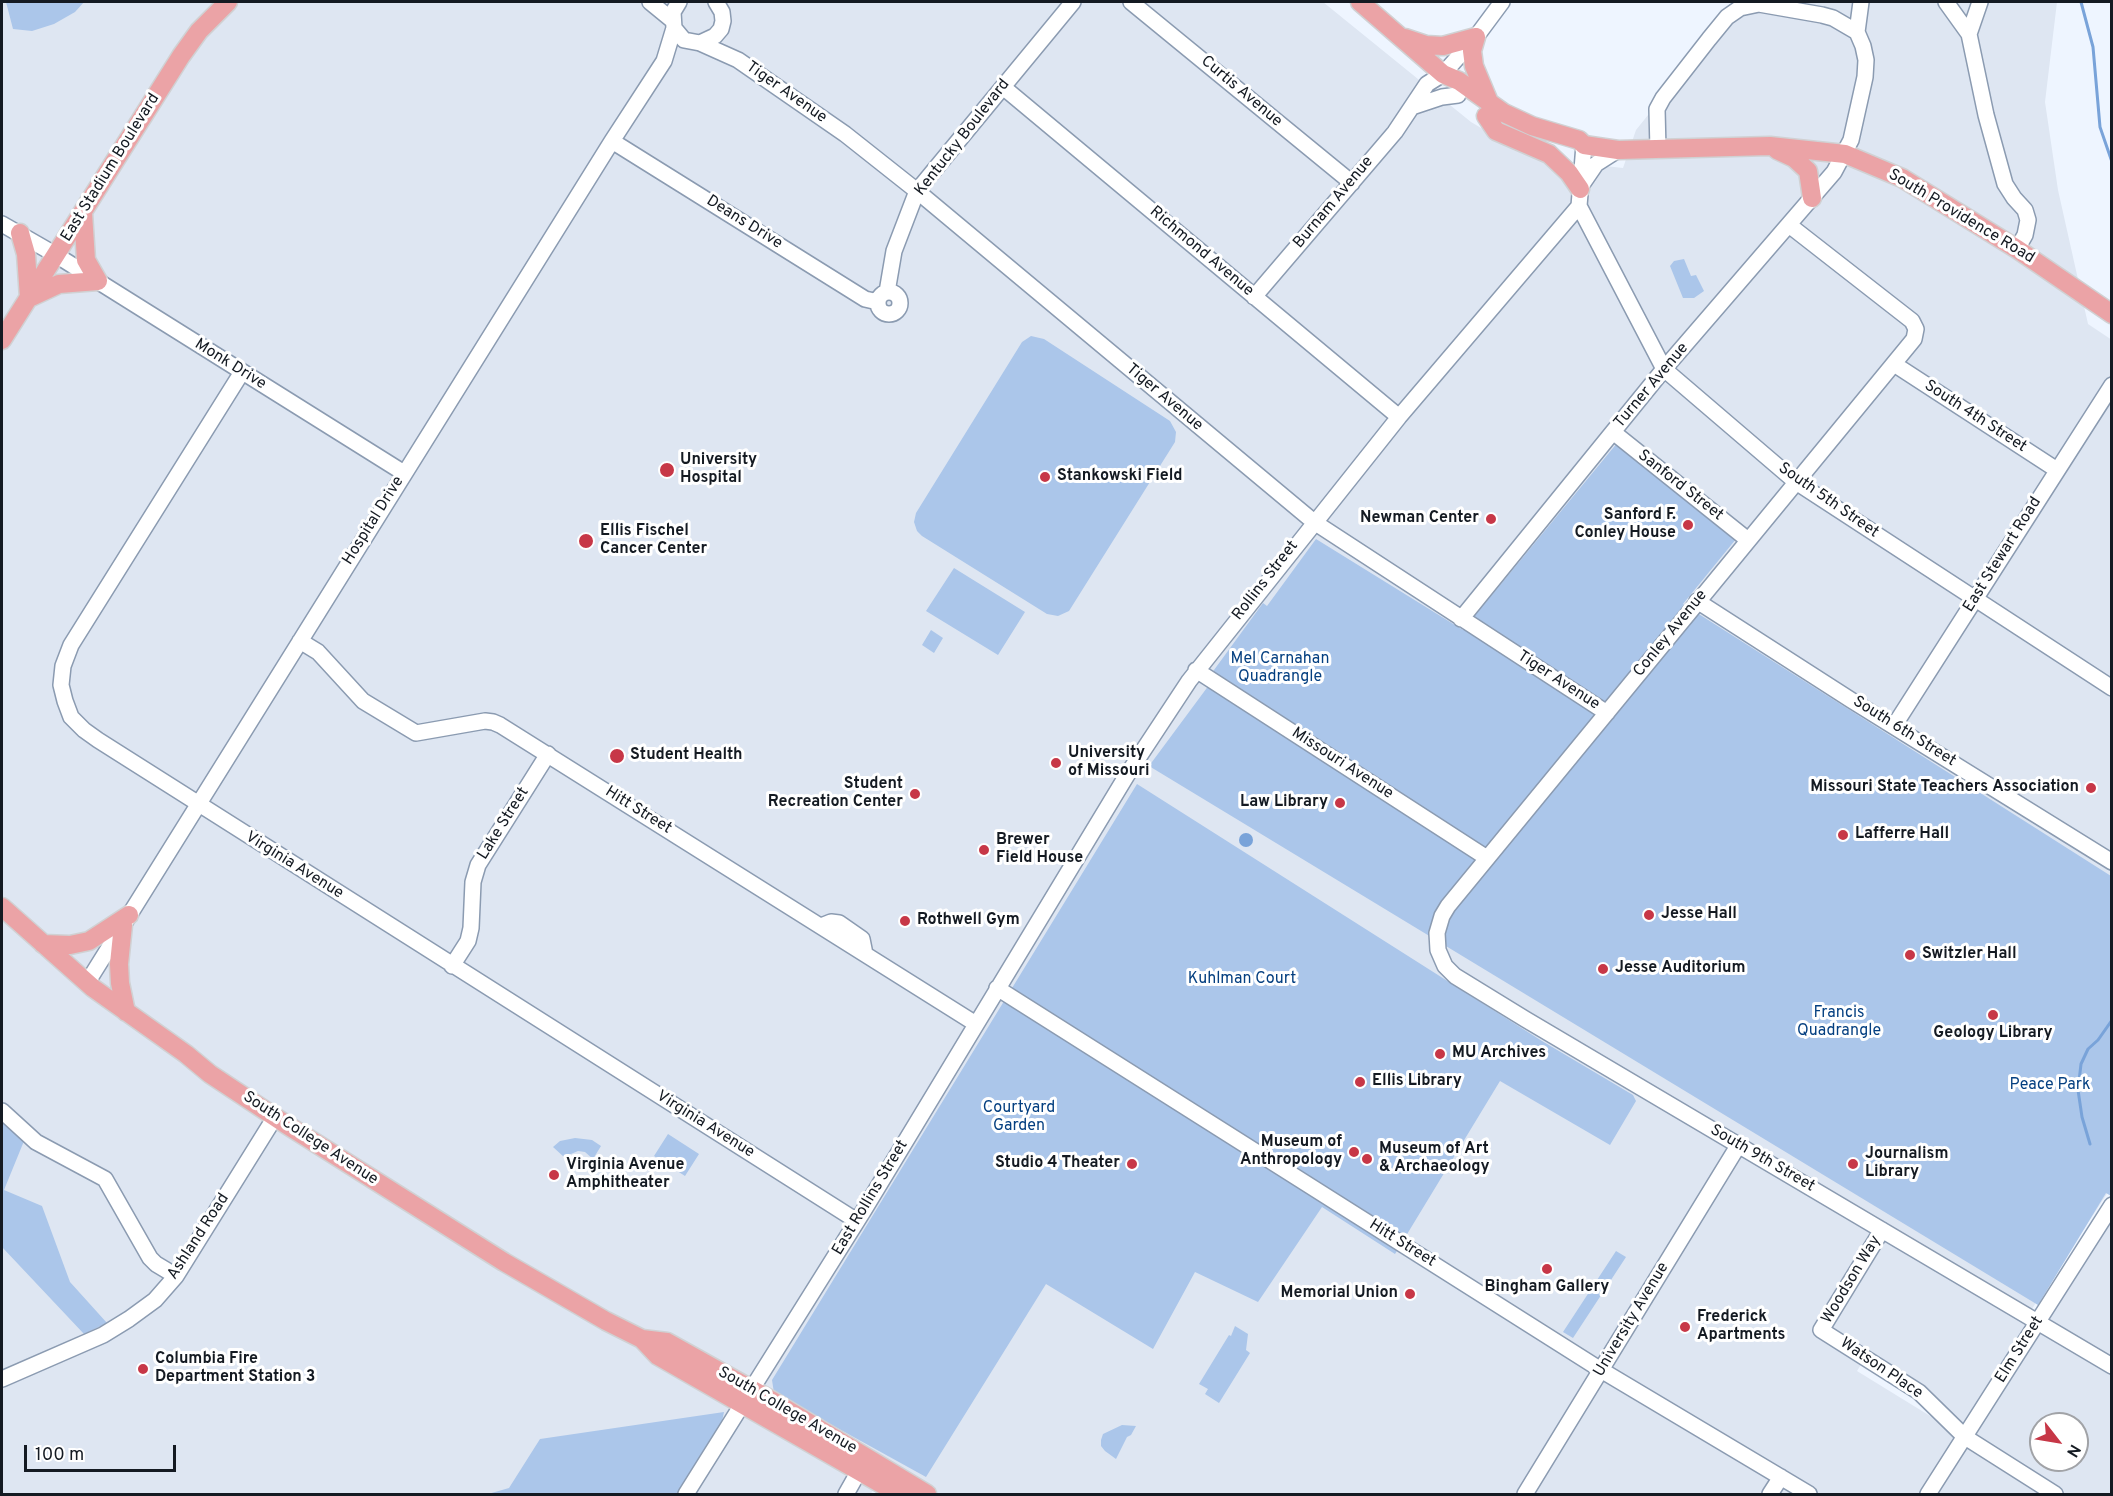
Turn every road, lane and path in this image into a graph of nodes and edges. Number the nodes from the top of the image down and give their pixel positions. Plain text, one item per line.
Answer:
1 (228, 2) edge
2 (650, 2) edge
3 (679, 2) edge
4 (716, 2) edge
5 (1073, 2) edge
6 (1131, 2) edge
7 (1360, 2) edge
8 (1502, 2) edge
9 (1861, 2) edge
10 (1946, 2) edge
11 (1980, 2) edge
12 (673, 24) junction
13 (721, 29) junction
14 (1857, 32) junction
15 (1969, 34) junction
16 (1400, 37) junction
17 (1476, 38) junction
18 (696, 43) junction
19 (738, 60) junction
20 (664, 61) junction
21 (1443, 75) junction
22 (1002, 87) junction
23 (1458, 95) junction
24 (1412, 107) junction
25 (1488, 110) junction
26 (612, 141) junction
27 (1584, 145) junction
28 (1770, 146) junction
29 (1618, 150) junction
30 (1658, 150) junction
31 (1845, 154) junction
32 (1352, 183) junction
33 (917, 191) junction
34 (1579, 197) junction
35 (1812, 198) junction
36 (83, 213) junction
37 (2, 224) edge
38 (1789, 225) junction
39 (20, 233) junction
40 (2017, 249) junction
41 (56, 255) junction
42 (98, 281) junction
43 (882, 297) joint
44 (1254, 297) junction
45 (28, 298) junction
46 (2112, 314) edge
47 (2, 340) edge
48 (1894, 364) junction
49 (1664, 369) junction
50 (242, 372) junction
51 (2112, 384) edge
52 (1399, 417) junction
53 (1613, 432) junction
54 (2057, 470) junction
55 (404, 473) junction
56 (1796, 482) junction
57 (1314, 522) junction
58 (1748, 540) junction
59 (1976, 600) junction
60 (1698, 601) junction
61 (1461, 619) junction
62 (300, 640) junction
63 (1196, 670) junction
64 (2112, 688) edge
65 (1607, 713) junction
66 (1894, 726) junction
67 (548, 754) junction
68 (197, 804) junction
69 (1487, 858) junction
70 (2112, 862) edge
71 (2, 907) edge
72 (126, 920) junction
73 (1437, 933) joint
74 (43, 944) junction
75 (452, 966) junction
76 (87, 983) junction
77 (998, 988) junction
78 (126, 1012) junction
79 (976, 1024) junction
80 (2, 1111) edge
81 (275, 1117) junction
82 (1738, 1146) junction
83 (2112, 1205) edge
84 (857, 1221) junction
85 (1882, 1230) junction
86 (176, 1276) junction
87 (2038, 1321) junction
88 (1821, 1330) joint
89 (642, 1339) junction
90 (2112, 1366) edge
91 (1601, 1370) junction
92 (2, 1379) edge
93 (752, 1389) junction
94 (742, 1406) junction
95 (1965, 1437) junction
96 (859, 1471) junction
97 (1781, 1477) junction
98 (686, 1494) edge
99 (846, 1494) edge
100 (899, 1494) edge
101 (927, 1494) edge
102 (1526, 1494) edge
103 (1770, 1494) edge
104 (1809, 1494) edge
105 (1928, 1494) edge
106 (2055, 1494) edge

1 - 36 main road, East Stadium Boulevard
2 - 12 street
3 - 12 street, Hospital Drive
4 - 13 street, Tiger Avenue
5 - 22 street, Kentucky Boulevard
6 - 32 street, Curtis Avenue
7 - 16 main road, South Providence Road
8 - 17 street, Burnam Avenue
9 - 14 street
10 - 15 street
11 - 15 street
12 - 18 street, Tiger Avenue
12 - 20 street, Hospital Drive
13 - 18 street, Hospital Drive
13 - 19 street, Tiger Avenue
14 - 30 street
14 - 31 street, Turner Avenue
15 - 40 street
16 - 17 main road
16 - 21 main road, South Providence Road
17 - 21 street, Burnam Avenue
17 - 25 main road
18 - 19 street, Tiger Avenue
18 - 20 street, Hospital Drive
19 - 33 street, Tiger Avenue
20 - 26 street, Hospital Drive
21 - 23 main road, South Providence Road
21 - 24 street, Burnam Avenue
21 - 25 main road, South Providence Road
22 - 33 street, Kentucky Boulevard
22 - 44 street, Richmond Avenue
23 - 24 street
23 - 25 main road, South Providence Road
24 - 32 street, Burnam Avenue
25 - 27 main road, South Providence Road
25 - 34 main road
26 - 43 street, Deans Drive
26 - 55 street, Hospital Drive
27 - 29 main road, South Providence Road
27 - 34 street
28 - 30 main road, South Providence Road
28 - 31 main road, South Providence Road
28 - 35 main road
29 - 30 main road, South Providence Road
29 - 34 street
31 - 35 street, Turner Avenue
31 - 40 main road, South Providence Road
32 - 44 street, Burnam Avenue
33 - 43 street, Kentucky Boulevard
33 - 57 street, Tiger Avenue
34 - 49 street, South 5th Street
34 - 52 street, Rollins Street
35 - 38 street, Turner Avenue
36 - 41 main road, East Stadium Boulevard
36 - 42 main road
37 - 39 street, Monk Drive
38 - 48 street, Conley Avenue
38 - 49 street, Turner Avenue
39 - 41 street, Monk Drive
39 - 45 main road
40 - 46 main road, South Providence Road
41 - 42 street, Monk Drive
41 - 45 main road, East Stadium Boulevard
42 - 45 main road
42 - 50 street, Monk Drive
44 - 52 street, Richmond Avenue
45 - 47 main road, East Stadium Boulevard
48 - 54 street, South 4th Street
48 - 56 street, Conley Avenue
49 - 53 street, Turner Avenue
49 - 56 street, South 5th Street
50 - 55 street, Monk Drive
50 - 68 street, Virginia Avenue
51 - 54 street, East Stewart Road
52 - 57 street, Rollins Street
53 - 58 street, Sanford Street
53 - 61 street, Turner Avenue
54 - 59 street, East Stewart Road
55 - 62 street, Hospital Drive
56 - 58 street, Conley Avenue
56 - 59 street, South 5th Street
57 - 61 street, Tiger Avenue
57 - 63 street, Rollins Street
58 - 60 street, Conley Avenue
59 - 64 street, South 5th Street
59 - 66 street, East Stewart Road
60 - 65 street, Conley Avenue
60 - 66 street, South 6th Street
61 - 65 street, Tiger Avenue
62 - 67 street, Hitt Street
62 - 68 street, Hospital Drive
63 - 69 street, Missouri Avenue
63 - 77 street, Rollins Street
65 - 69 street, Conley Avenue
66 - 70 street, South 6th Street
67 - 75 street, Lake Street
67 - 79 street, Hitt Street
68 - 72 street, Hospital Drive
68 - 75 street, Virginia Avenue
69 - 73 street, Conley Avenue
71 - 74 main road, South College Avenue
72 - 74 main road
72 - 76 street, Hospital Drive
72 - 78 main road
73 - 82 street, South 9th Street
74 - 76 main road, South College Avenue
75 - 84 street, Virginia Avenue
76 - 78 main road, South College Avenue
77 - 79 street, East Rollins Street
77 - 91 street, Hitt Street
78 - 81 main road, South College Avenue
79 - 84 street, East Rollins Street
80 - 86 street
81 - 86 street, Ashland Road
81 - 89 main road, South College Avenue
82 - 85 street, South 9th Street
82 - 91 street, University Avenue
83 - 87 street, Elm Street
84 - 93 street, East Rollins Street
85 - 87 street, South 9th Street
85 - 88 street, Woodson Way
86 - 92 street, Ashland Road
87 - 90 street, South 9th Street
87 - 95 street, Elm Street
88 - 95 street, Watson Place
89 - 93 main road, South College Avenue
89 - 94 main road, South College Avenue
91 - 97 street, Hitt Street
91 - 102 street, University Avenue
93 - 94 street, East Rollins Street
93 - 101 main road, South College Avenue
94 - 96 main road, South College Avenue
94 - 98 street
95 - 105 street, Elm Street
95 - 106 street, Watson Place
96 - 99 street
96 - 100 main road, South College Avenue
97 - 103 street
97 - 104 street, Hitt Street

